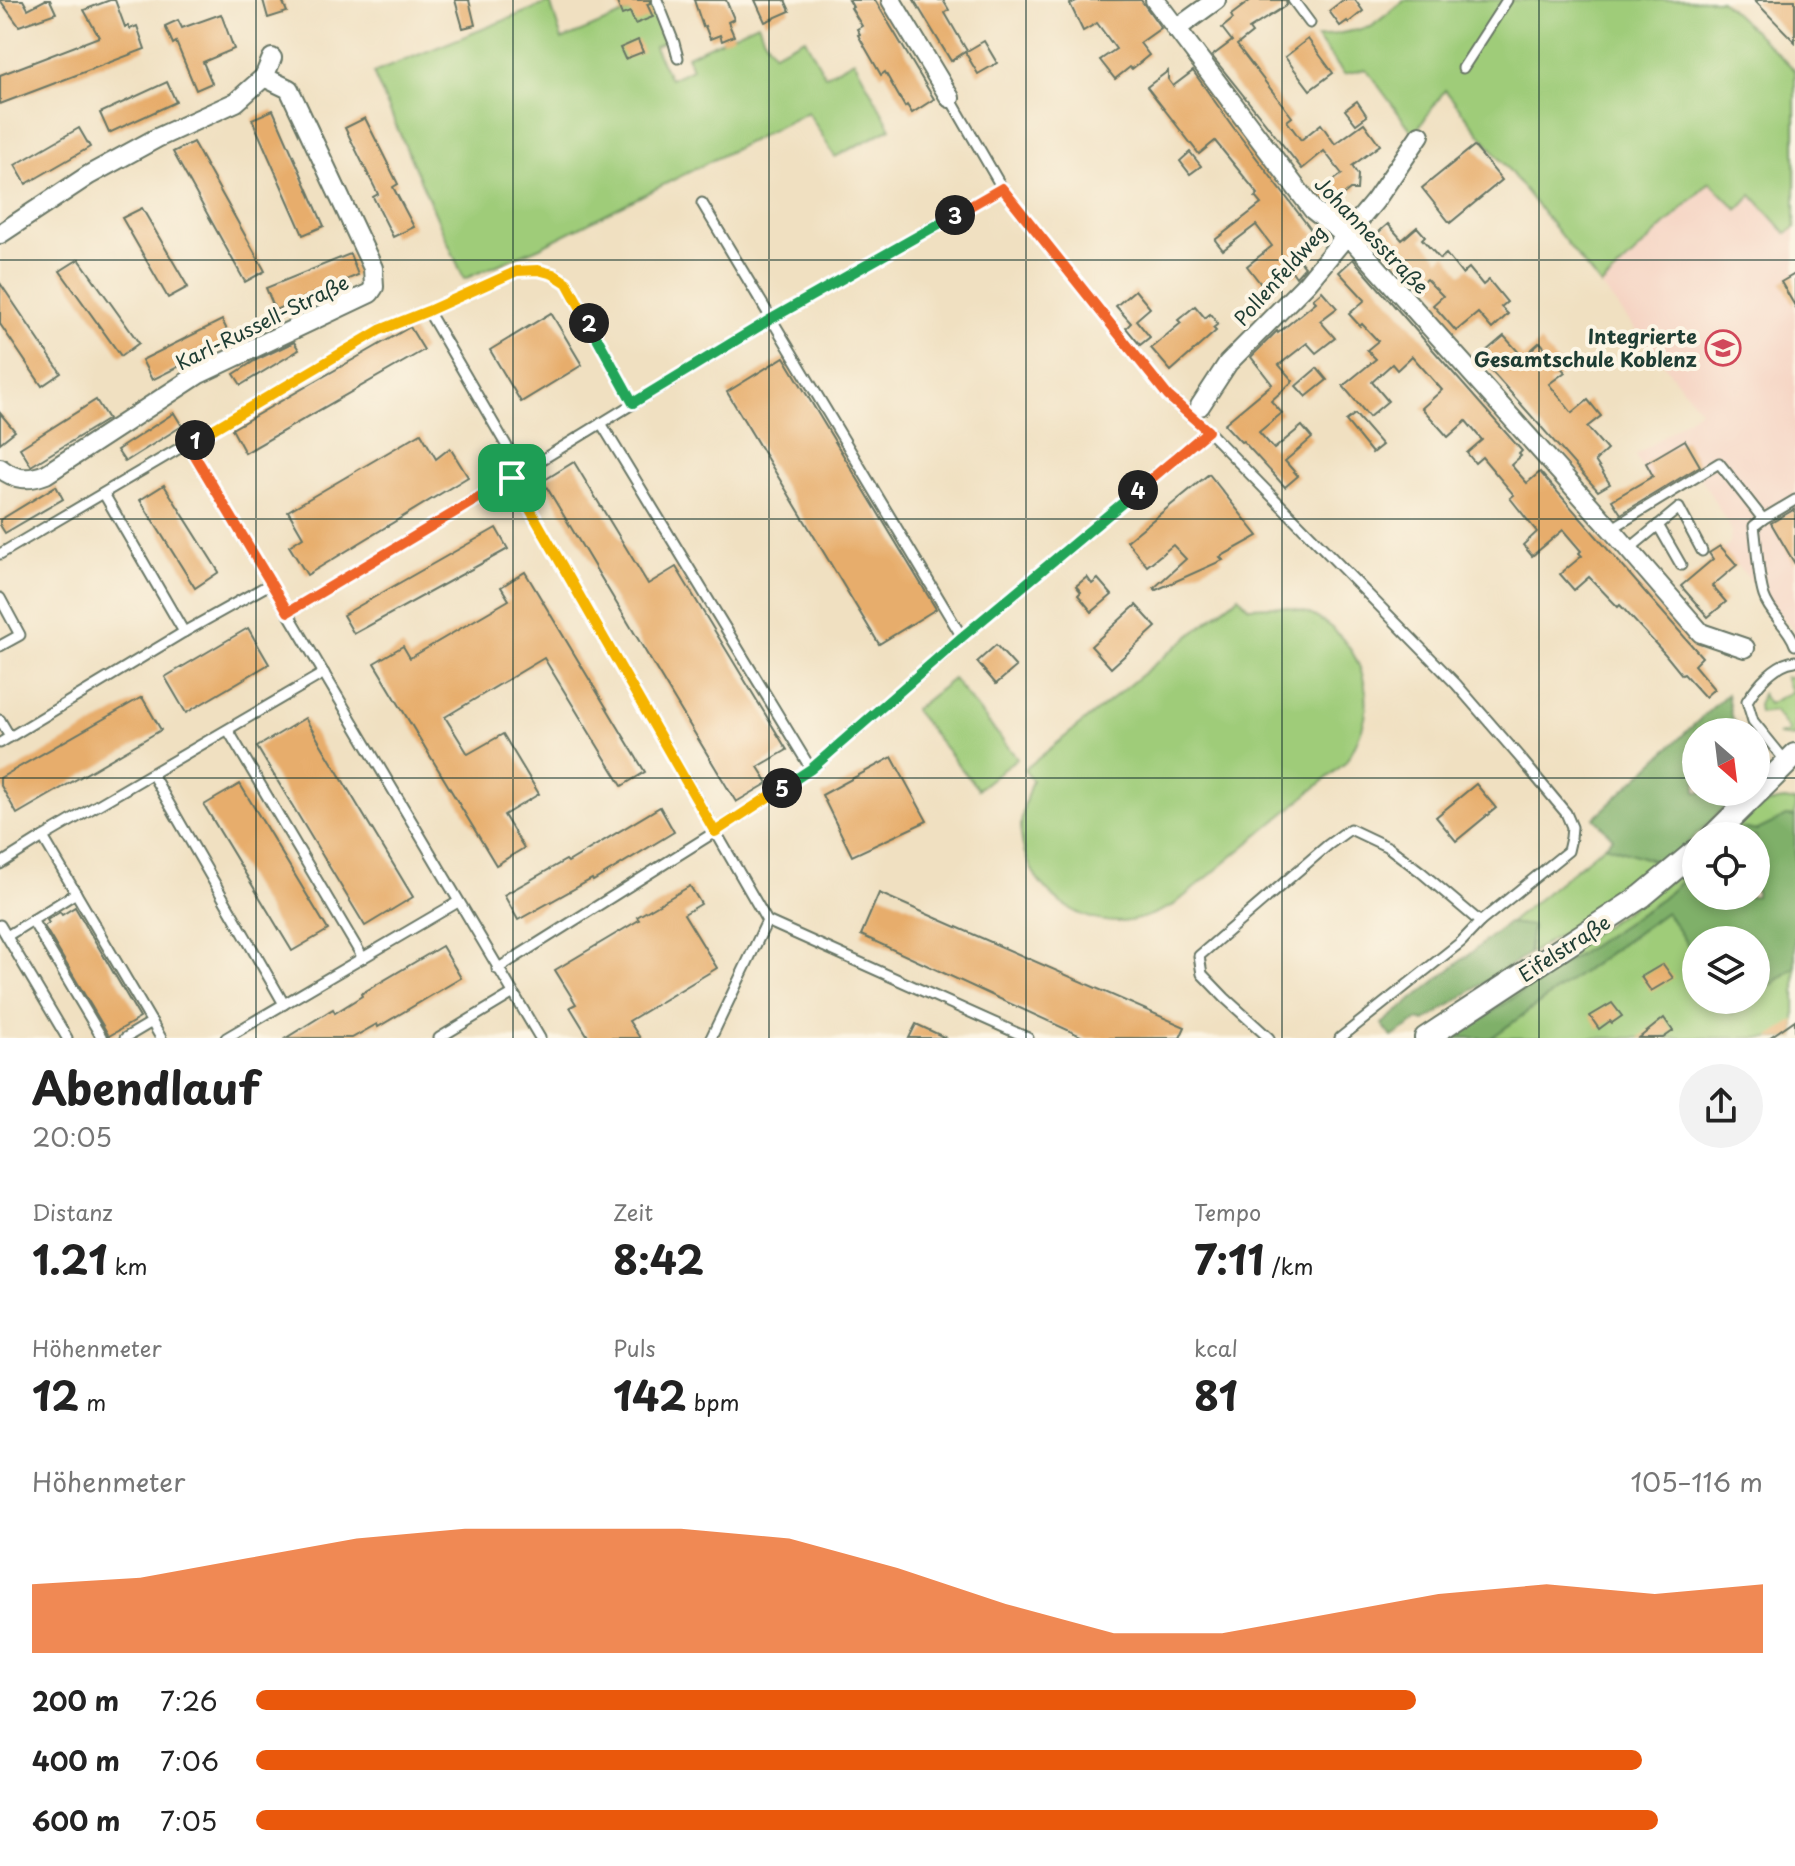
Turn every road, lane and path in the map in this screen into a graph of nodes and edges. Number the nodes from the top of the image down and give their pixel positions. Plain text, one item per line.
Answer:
1 (657, 0) edge
2 (891, 0) edge
3 (1155, 0) edge
4 (1216, 0) edge
5 (1293, 0) edge
6 (1507, 0) edge
7 (1310, 23) dead end
8 (1176, 29) junction
9 (272, 58) dead end
10 (678, 58) dead end
11 (1463, 68) dead end
12 (264, 77) junction
13 (950, 98) joint
14 (1420, 135) dead end
15 (1002, 188) junction
16 (702, 203) dead end
17 (0, 234) edge
18 (1345, 237) junction
19 (428, 311) junction
20 (771, 319) junction
21 (633, 403) junction
22 (1200, 406) dead end
23 (601, 423) junction
24 (1208, 431) junction
25 (188, 444) junction
26 (0, 468) edge
27 (512, 478) junction
28 (104, 494) junction
29 (1795, 500) edge
30 (1763, 519) junction
31 (1658, 525) junction
32 (1611, 529) junction
33 (1628, 550) junction
34 (1702, 551) dead end
35 (0, 554) edge
36 (1681, 565) dead end
37 (270, 584) junction
38 (0, 598) edge
39 (288, 612) junction
40 (184, 632) junction
41 (962, 637) junction
42 (1795, 645) edge
43 (0, 646) edge
44 (1745, 648) dead end
45 (1795, 661) edge
46 (324, 673) junction
47 (0, 720) edge
48 (228, 730) junction
49 (10, 737) junction
50 (0, 743) edge
51 (1792, 764) edge
52 (811, 769) junction
53 (152, 774) junction
54 (1728, 822) edge
55 (715, 832) junction
56 (43, 837) junction
57 (1682, 863) edge
58 (0, 864) edge
59 (76, 893) junction
60 (458, 902) junction
61 (32, 920) junction
62 (767, 921) junction
63 (1480, 922) junction
64 (0, 925) edge
65 (7, 936) junction
66 (363, 958) junction
67 (497, 969) junction
68 (512, 994) junction
69 (284, 1004) junction
70 (152, 1022) junction
71 (67, 1038) edge
72 (102, 1038) edge
73 (125, 1038) edge
74 (161, 1038) edge
75 (226, 1038) edge
76 (439, 1038) edge
77 (540, 1038) edge
78 (711, 1038) edge
79 (1028, 1038) edge
80 (1269, 1038) edge
81 (1340, 1038) edge
82 (1426, 1038) edge

1 - 10 lane
2 - 13 street
3 - 8 street, Johannesstraße
4 - 8 street
5 - 7 lane
6 - 11 lane
8 - 18 street, Johannesstraße
9 - 12 street
12 - 17 street
12 - 26 street, Karl-Russell-Straße
13 - 15 lane
14 - 18 street, Pollenfeldweg
15 - 20 lane
15 - 24 lane
16 - 20 lane
18 - 22 street, Pollenfeldweg
18 - 32 street, Johannesstraße
19 - 21 lane
19 - 25 lane
19 - 27 lane
20 - 21 lane
20 - 41 lane
21 - 23 lane
23 - 27 lane
23 - 52 lane
24 - 41 lane
24 - 63 lane
25 - 28 lane
25 - 37 lane
27 - 39 lane
27 - 55 lane
28 - 35 lane
28 - 40 lane
29 - 30 lane
30 - 32 lane
30 - 42 lane
31 - 33 lane
31 - 34 lane
31 - 36 lane
32 - 33 street, Johannesstraße
33 - 44 street, Johannesstraße
37 - 39 lane
37 - 40 lane
38 - 43 lane
39 - 46 lane
40 - 49 lane
41 - 52 lane
45 - 51 lane
46 - 48 lane
46 - 60 lane
47 - 49 lane
48 - 53 lane
48 - 66 lane
49 - 50 lane
51 - 54 street
52 - 55 lane
53 - 56 lane
53 - 69 lane
55 - 62 lane
55 - 67 lane
56 - 58 lane
56 - 59 lane
57 - 82 street, Eifelstraße
59 - 61 lane
59 - 70 lane
60 - 66 lane
60 - 67 lane
61 - 65 lane
61 - 72 lane
62 - 78 lane
62 - 79 lane
63 - 80 lane
63 - 81 lane
64 - 65 lane
65 - 71 lane
66 - 69 lane
67 - 68 lane
68 - 76 lane
68 - 77 lane
69 - 75 lane
70 - 73 lane
70 - 74 lane

